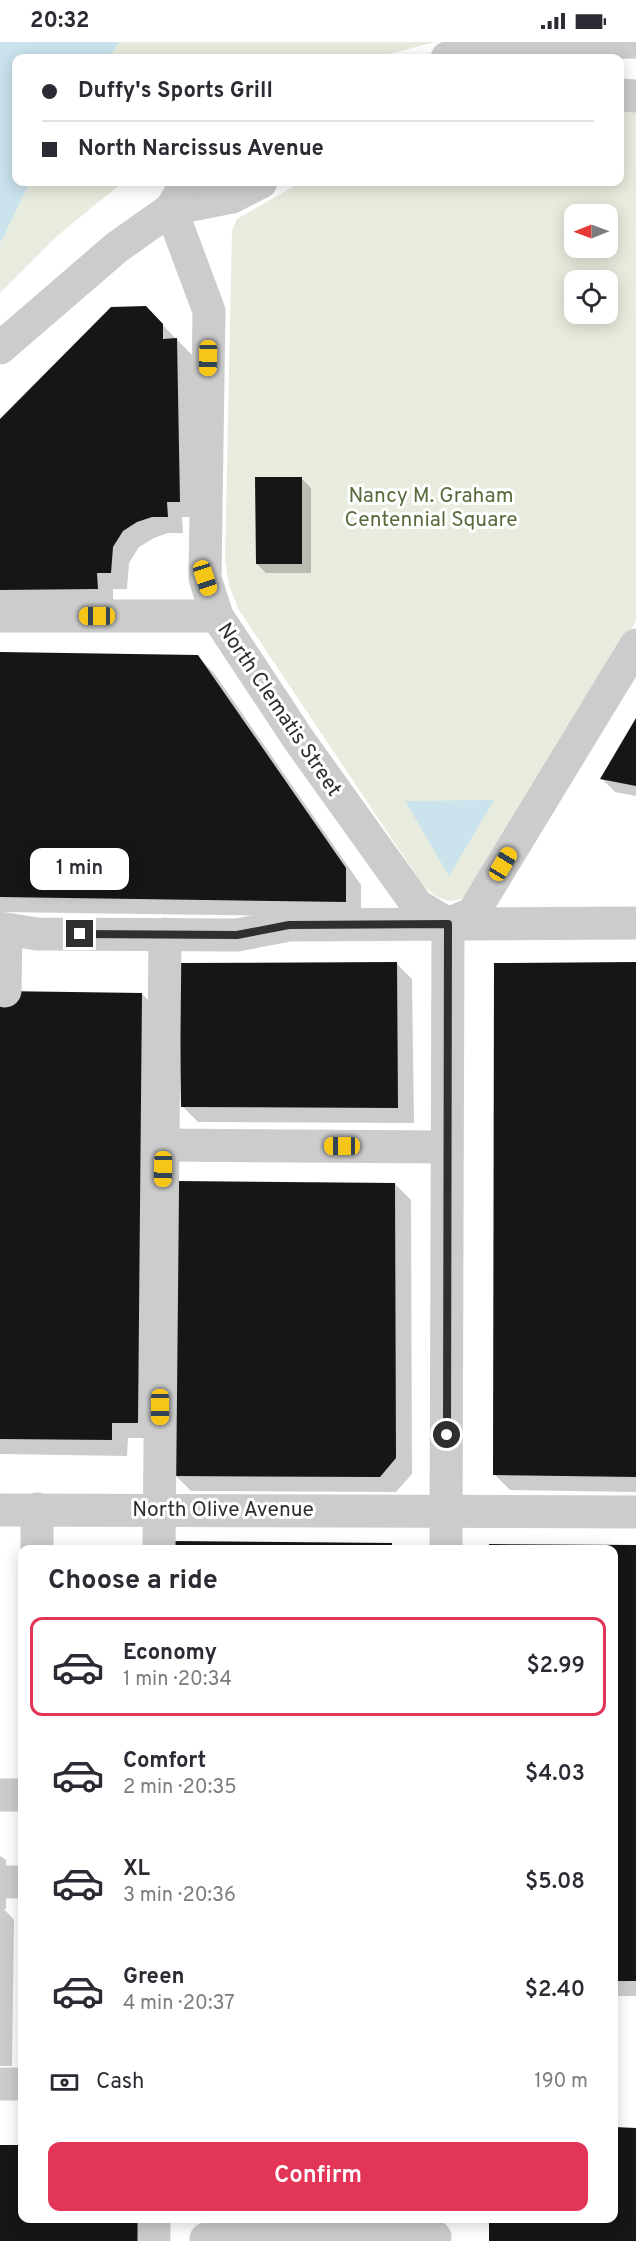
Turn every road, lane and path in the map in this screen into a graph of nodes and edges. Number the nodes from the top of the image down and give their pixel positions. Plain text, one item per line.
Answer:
1 (636, 42) edge
2 (471, 54) edge
3 (253, 186) edge
4 (179, 195) edge
5 (0, 348) edge
6 (0, 616) edge
7 (217, 616) junction
8 (636, 645) edge
9 (636, 923) edge
10 (448, 924) junction
11 (3, 929) edge
12 (165, 934) junction
13 (5, 991) dead end
14 (163, 1145) junction
15 (447, 1147) junction
16 (37, 1509) junction
17 (159, 1509) junction
18 (0, 1510) edge
19 (447, 1510) junction
20 (636, 1512) edge
21 (37, 1545) edge
22 (159, 1545) edge
23 (446, 1545) edge
24 (18, 1795) edge
25 (0, 1796) edge
26 (0, 2084) edge
27 (18, 2084) edge
28 (154, 2223) edge
29 (435, 2232) edge
30 (206, 2233) edge
31 (154, 2241) edge

1 - 2 street
3 - 4 street
4 - 5 street
4 - 7 street, North Clematis Street
6 - 7 street
7 - 10 street, North Clematis Street
8 - 10 street
9 - 10 street
10 - 12 street
10 - 15 street
11 - 12 street
11 - 13 street
12 - 14 street
14 - 15 street
14 - 17 street
15 - 19 street
16 - 17 street, North Olive Avenue
16 - 18 street, North Olive Avenue
16 - 21 street
17 - 19 street, North Olive Avenue
17 - 22 street
19 - 20 street, North Olive Avenue
19 - 23 street
24 - 25 street
26 - 27 street
28 - 31 street
29 - 30 street

